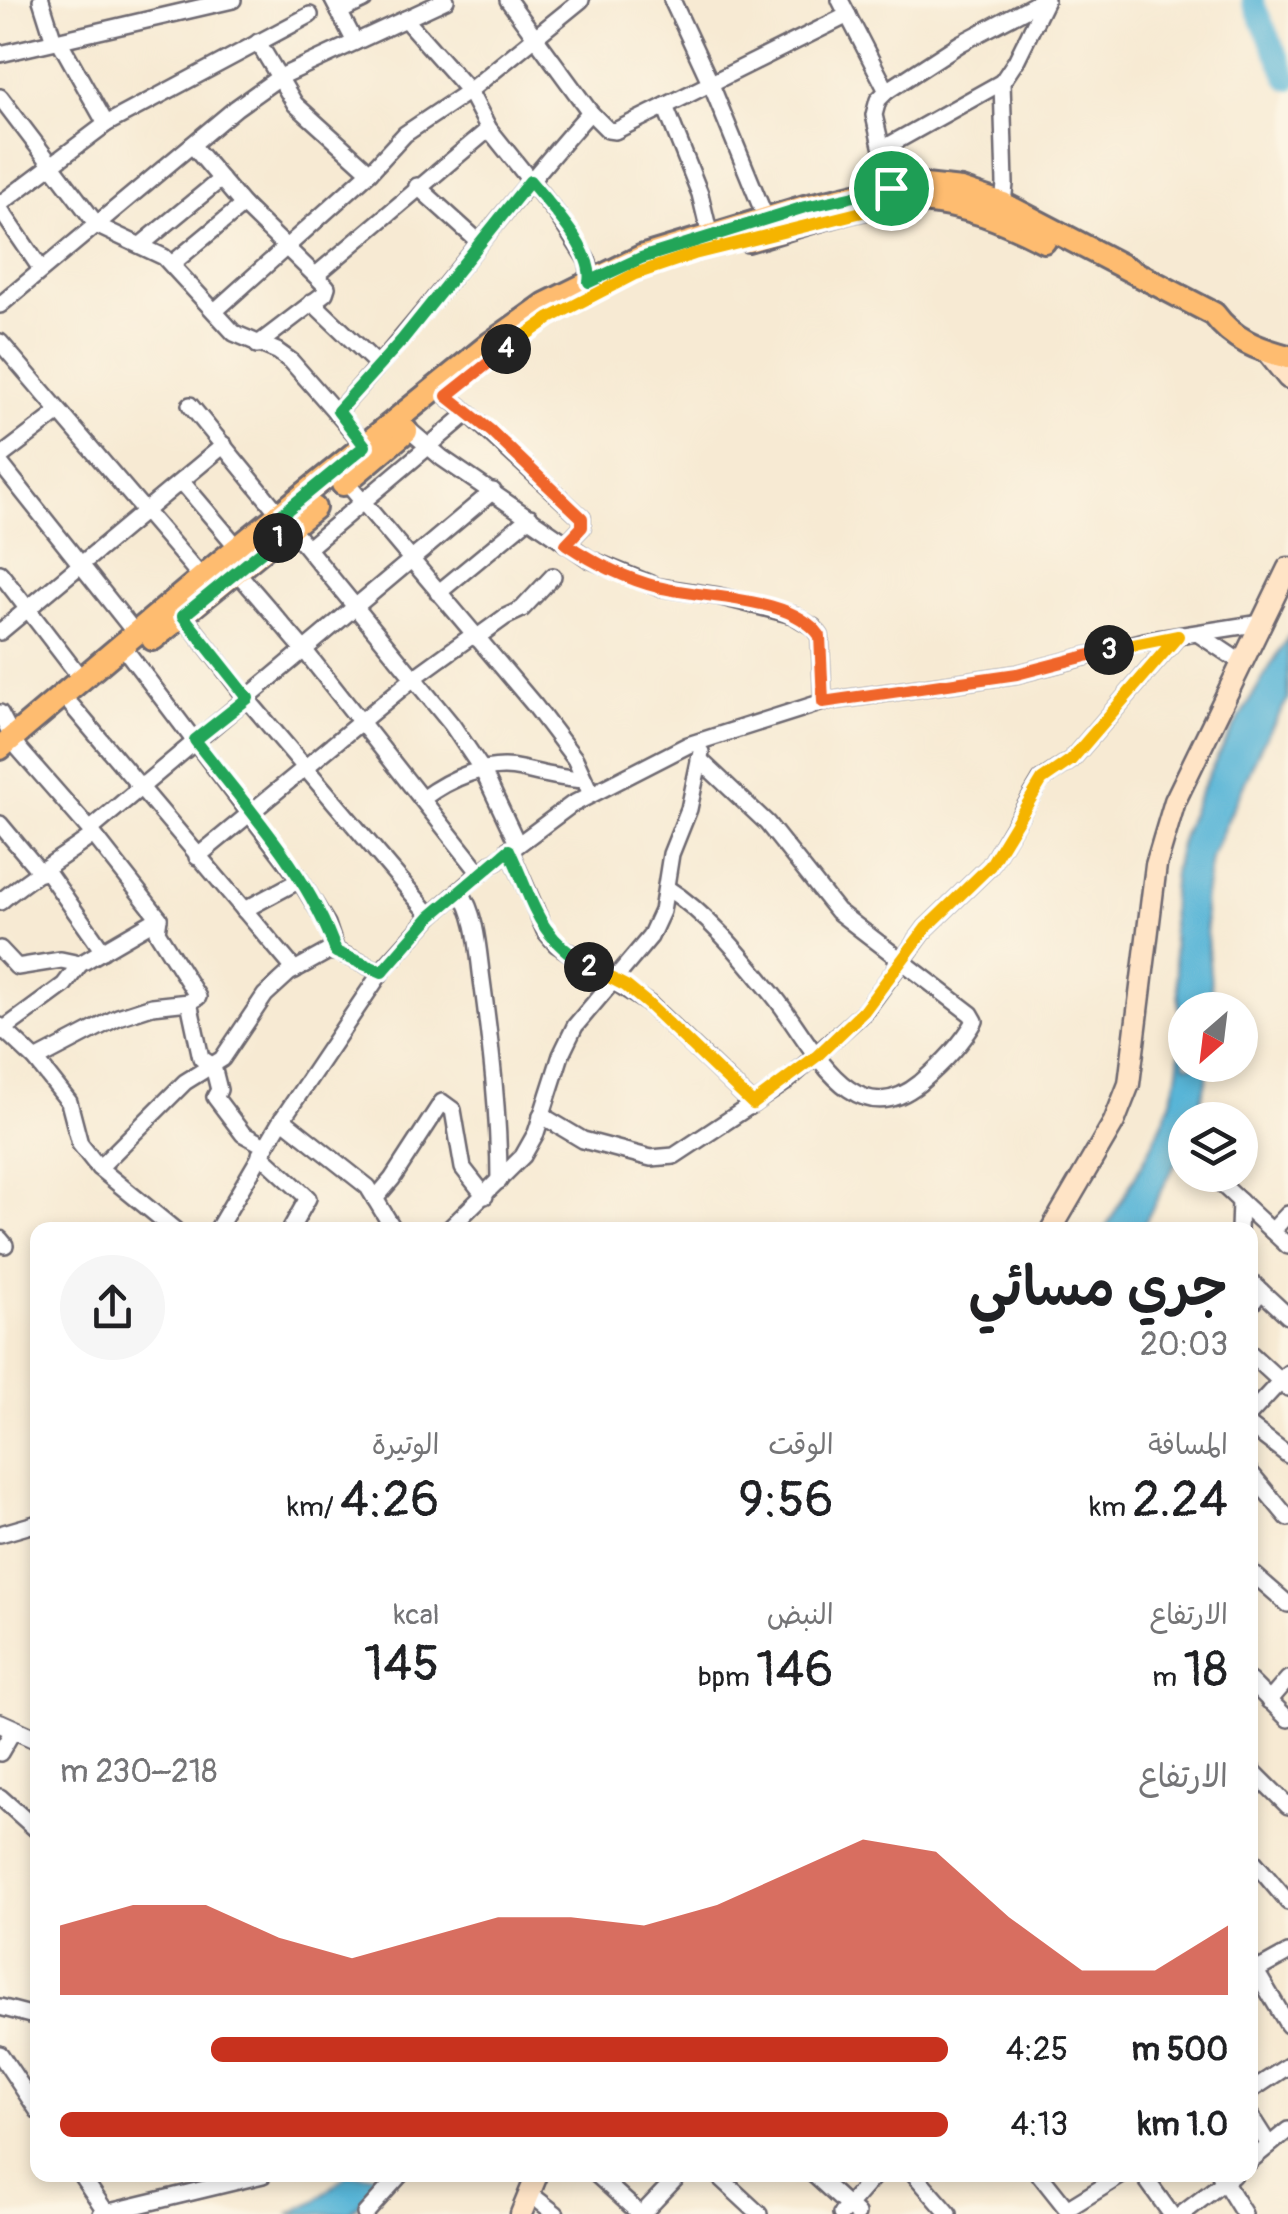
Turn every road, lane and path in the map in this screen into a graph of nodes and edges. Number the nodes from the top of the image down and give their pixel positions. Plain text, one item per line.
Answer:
1 (41, 0) edge
2 (233, 0) edge
3 (364, 0) edge
4 (446, 0) edge
5 (508, 0) edge
6 (581, 0) edge
7 (672, 0) edge
8 (1044, 0) edge
9 (336, 6) edge
10 (844, 7) edge
11 (310, 14) dead end
12 (405, 19) junction
13 (537, 38) junction
14 (60, 42) junction
15 (258, 42) junction
16 (355, 42) junction
17 (0, 54) edge
18 (278, 78) junction
19 (710, 82) junction
20 (1002, 82) junction
21 (468, 91) junction
22 (887, 91) junction
23 (0, 97) edge
24 (664, 106) junction
25 (590, 112) junction
26 (106, 124) junction
27 (489, 128) junction
28 (192, 145) junction
29 (884, 148) junction
30 (50, 163) junction
31 (370, 172) junction
32 (221, 179) junction
33 (530, 181) junction
34 (417, 186) junction
35 (893, 196) junction
36 (243, 205) junction
37 (0, 206) edge
38 (1014, 214) junction
39 (766, 219) junction
40 (98, 226) junction
41 (710, 236) junction
42 (480, 242) junction
43 (142, 244) junction
44 (285, 247) junction
45 (172, 263) junction
46 (41, 269) junction
47 (316, 275) junction
48 (590, 288) junction
49 (312, 302) junction
50 (0, 305) edge
51 (215, 311) junction
52 (258, 344) junction
53 (3, 352) edge
54 (1277, 354) edge
55 (378, 365) junction
56 (1288, 378) edge
57 (447, 396) junction
58 (190, 404) dead end
59 (338, 411) junction
60 (59, 412) junction
61 (468, 413) junction
62 (408, 429) junction
63 (224, 445) junction
64 (429, 447) junction
65 (370, 452) junction
66 (0, 460) edge
67 (182, 482) junction
68 (346, 482) junction
69 (493, 492) junction
70 (362, 502) junction
71 (144, 514) junction
72 (530, 517) junction
73 (286, 521) junction
74 (566, 544) junction
75 (308, 548) junction
76 (233, 559) junction
77 (414, 561) junction
78 (81, 564) junction
79 (1288, 568) edge
80 (0, 573) edge
81 (553, 576) dead end
82 (202, 578) junction
83 (438, 593) junction
84 (358, 608) junction
85 (28, 609) junction
86 (183, 616) junction
87 (1261, 623) junction
88 (0, 632) edge
89 (1200, 635) junction
90 (474, 636) junction
91 (1178, 636) junction
92 (133, 645) junction
93 (305, 651) junction
94 (1242, 663) junction
95 (416, 677) junction
96 (82, 681) junction
97 (248, 698) junction
98 (823, 702) junction
99 (72, 706) junction
100 (0, 714) edge
101 (361, 724) junction
102 (195, 740) junction
103 (703, 740) junction
104 (11, 744) edge
105 (699, 758) junction
106 (0, 766) edge
107 (307, 770) junction
108 (483, 771) junction
109 (588, 787) junction
110 (140, 788) junction
111 (422, 799) junction
112 (251, 813) junction
113 (0, 824) edge
114 (92, 832) junction
115 (513, 846) junction
116 (198, 857) junction
117 (43, 872) junction
118 (480, 873) junction
119 (300, 880) junction
120 (666, 888) junction
121 (460, 891) junction
122 (0, 902) edge
123 (244, 910) junction
124 (431, 916) junction
125 (159, 918) junction
126 (0, 949) edge
127 (103, 951) junction
128 (336, 952) junction
129 (900, 960) junction
130 (80, 964) junction
131 (294, 970) junction
132 (382, 972) junction
133 (614, 981) junction
134 (189, 1002) junction
135 (2, 1029) edge
136 (817, 1056) junction
137 (36, 1060) junction
138 (212, 1066) junction
139 (753, 1104) junction
140 (541, 1115) junction
141 (282, 1119) junction
142 (262, 1150) junction
143 (99, 1168) junction
144 (499, 1181) junction
145 (1230, 1192) edge
146 (484, 1196) junction
147 (374, 1199) junction
148 (1240, 1201) junction
149 (1288, 1214) edge
150 (165, 1222) edge
151 (222, 1222) edge
152 (294, 1222) edge
153 (389, 1222) edge
154 (456, 1222) edge
155 (1056, 1222) edge
156 (1239, 1222) edge
157 (1272, 1231) junction
158 (1288, 1246) edge
159 (1258, 1287) edge
160 (1288, 1316) edge
161 (1258, 1359) edge
162 (1285, 1381) edge
163 (1258, 1406) edge
164 (1258, 1432) edge
165 (1288, 1455) edge
166 (1258, 1482) edge
167 (1288, 1518) edge
168 (30, 1525) edge
169 (0, 1534) edge
170 (1258, 1579) edge
171 (1288, 1604) edge
172 (1288, 1679) edge
173 (1258, 1690) edge
174 (1269, 1700) junction
175 (1288, 1718) edge
176 (7, 1726) edge
177 (30, 1736) edge
178 (0, 1753) edge
179 (1258, 1776) edge
180 (0, 1797) edge
181 (1288, 1806) edge
182 (30, 1824) edge
183 (1258, 1866) edge
184 (1288, 1902) edge
185 (1288, 1953) edge
186 (1258, 1966) edge
187 (1258, 1978) edge
188 (0, 2006) edge
189 (30, 2014) edge
190 (1288, 2026) edge
191 (3, 2066) edge
192 (1288, 2066) edge
193 (1258, 2086) edge
194 (30, 2100) edge
195 (1258, 2128) edge
196 (1288, 2130) edge
197 (1269, 2145) junction
198 (1258, 2154) edge
199 (85, 2182) edge
200 (234, 2182) edge
201 (394, 2182) edge
202 (605, 2182) edge
203 (672, 2182) edge
204 (725, 2182) edge
205 (821, 2182) edge
206 (871, 2182) edge
207 (921, 2182) edge
208 (1046, 2182) edge
209 (1111, 2182) edge
210 (1149, 2182) edge
211 (1220, 2182) edge
212 (1228, 2182) edge
213 (533, 2184) edge
214 (849, 2211) edge
215 (104, 2213) edge
216 (364, 2214) edge
217 (521, 2214) edge
218 (556, 2214) edge
219 (641, 2214) edge
220 (759, 2214) edge
221 (950, 2214) edge
222 (1171, 2214) edge
223 (1182, 2214) edge
224 (1244, 2214) edge

1 - 14 street
2 - 14 street
3 - 9 street
4 - 12 street
5 - 13 street
6 - 13 street
7 - 19 street
8 - 20 street
8 - 22 street
9 - 16 street
10 - 19 street
10 - 22 street
11 - 15 street
12 - 16 street
12 - 21 street
13 - 21 street
13 - 25 street
14 - 17 street
14 - 26 street
15 - 18 street
15 - 26 street
16 - 18 street
18 - 28 street
18 - 31 street
19 - 24 street
19 - 39 street
20 - 29 street
20 - 38 street
21 - 27 street
21 - 31 street
22 - 29 street
23 - 30 street
24 - 25 street
24 - 41 street
25 - 33 street
26 - 30 street
27 - 33 street
27 - 34 street
28 - 32 street
28 - 40 street
29 - 35 street
30 - 37 street
30 - 40 street
31 - 44 street
32 - 36 street
32 - 43 street
33 - 42 street
33 - 48 street
34 - 42 street
34 - 47 street
35 - 38 main road
35 - 39 main road
35 - 48 main road
36 - 44 street
36 - 45 street
37 - 46 street
38 - 54 main road
39 - 41 main road
40 - 43 street
40 - 46 street
41 - 48 main road
42 - 55 street
43 - 45 street
44 - 47 street
44 - 51 street
45 - 51 street
46 - 50 street
47 - 49 street
48 - 57 main road
48 - 65 main road
49 - 52 street
49 - 55 street
51 - 52 street
52 - 59 street
53 - 60 street
54 - 56 main road
55 - 59 street
57 - 61 street
57 - 62 main road
58 - 63 street
59 - 65 street
60 - 66 street
60 - 71 street
61 - 64 street
61 - 74 street
62 - 64 street
62 - 65 main road
63 - 67 street
63 - 73 street
64 - 69 street
64 - 70 street
65 - 68 main road
65 - 73 main road
66 - 78 street
67 - 71 street
67 - 76 street
68 - 70 street
68 - 73 main road
69 - 72 street
69 - 77 street
70 - 75 street
70 - 77 street
71 - 78 street
71 - 82 street
72 - 74 street
72 - 83 street
73 - 75 street
73 - 76 main road
74 - 98 street
75 - 84 street
76 - 82 main road
76 - 86 main road
76 - 93 street
77 - 83 street
77 - 84 street
78 - 85 street
78 - 92 street
79 - 87 main road
80 - 85 street
81 - 90 street
82 - 92 main road
83 - 90 street
84 - 93 street
84 - 95 street
85 - 88 street
85 - 96 street
86 - 92 main road
86 - 97 street
87 - 89 street
87 - 94 main road
89 - 91 street
89 - 94 street
90 - 95 street
90 - 109 street
91 - 98 street
91 - 129 street
92 - 96 main road
92 - 99 main road
92 - 102 street
93 - 97 street
93 - 101 street
94 - 155 main road
95 - 101 street
95 - 108 street
96 - 104 main road
97 - 102 street
97 - 107 street
98 - 103 street
99 - 104 main road
99 - 110 street
100 - 104 street
101 - 107 street
101 - 111 street
102 - 110 street
102 - 112 street
103 - 105 street
103 - 109 street
104 - 106 main road
104 - 114 street
105 - 120 street
105 - 129 street
107 - 112 street
107 - 124 street
108 - 109 street
108 - 111 street
108 - 115 street
109 - 115 street
110 - 114 street
110 - 116 street
111 - 118 street
112 - 116 street
112 - 119 street
113 - 117 street
114 - 117 street
114 - 125 street
115 - 118 street
115 - 133 street
116 - 123 street
117 - 122 street
117 - 127 street
118 - 121 street
119 - 123 street
119 - 128 street
120 - 133 street
120 - 136 street
121 - 124 street
121 - 144 street
123 - 131 street
124 - 132 street
125 - 127 street
125 - 134 street
126 - 130 street
127 - 130 street
128 - 131 street
128 - 132 street
129 - 136 street
129 - 136 street
130 - 135 street
131 - 138 street
132 - 141 street
133 - 139 street
133 - 140 street
134 - 137 street
134 - 138 street
135 - 137 street
136 - 139 street
137 - 143 street
138 - 142 street
138 - 143 street
139 - 140 street
140 - 144 street
141 - 142 street
141 - 147 street
142 - 151 street
142 - 152 street
143 - 150 street
144 - 146 street
145 - 148 street
146 - 147 street
146 - 154 street
147 - 153 street
148 - 156 street
148 - 157 street
149 - 157 street
157 - 158 street
159 - 160 street
161 - 162 street
162 - 163 street
164 - 165 street
166 - 167 street
168 - 169 street
170 - 171 street
172 - 174 street
173 - 174 street
174 - 175 street
176 - 177 street
176 - 178 street
179 - 181 street
180 - 182 street
183 - 184 street
185 - 186 street
187 - 190 street
188 - 189 street
191 - 194 street
192 - 193 street
195 - 197 street
196 - 197 street
197 - 198 street
199 - 215 street
200 - 215 street
201 - 216 street
202 - 219 street
203 - 219 street
204 - 220 street
205 - 214 street
206 - 214 street
207 - 221 street
208 - 209 street
210 - 222 street
211 - 223 street
212 - 224 street
213 - 217 main road
213 - 218 street

